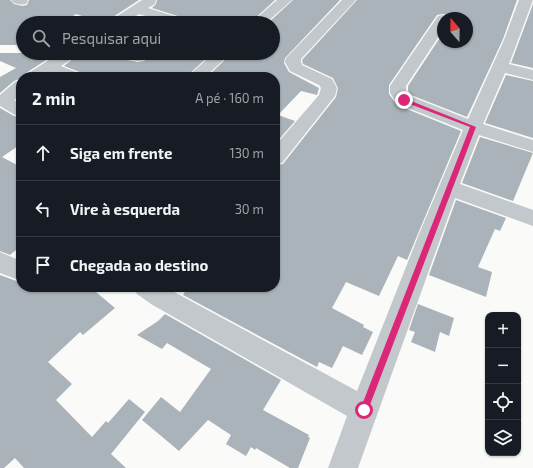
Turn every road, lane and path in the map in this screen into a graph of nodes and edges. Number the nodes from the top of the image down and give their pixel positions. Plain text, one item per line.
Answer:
1 (152, 0) edge
2 (285, 0) edge
3 (349, 0) edge
4 (138, 9) junction
5 (527, 9) edge
6 (127, 16) edge
7 (160, 16) edge
8 (266, 16) edge
9 (437, 28) edge
10 (60, 60) edge
11 (215, 60) edge
12 (50, 67) junction
13 (500, 67) junction
14 (42, 72) edge
15 (63, 72) edge
16 (201, 72) edge
17 (533, 75) edge
18 (16, 89) edge
19 (10, 108) edge
20 (473, 127) junction
21 (533, 146) edge
22 (280, 152) edge
23 (448, 188) junction
24 (533, 218) edge
25 (0, 261) edge
26 (16, 270) edge
27 (161, 292) edge
28 (364, 410) junction
29 (343, 468) edge

1 - 4 street
2 - 8 street
3 - 22 street
4 - 6 street
4 - 7 street
5 - 13 street
9 - 20 street
10 - 12 street
11 - 16 street
12 - 14 street
12 - 15 street
13 - 17 street
13 - 20 street
18 - 19 street
20 - 21 street
20 - 23 street
23 - 24 street
23 - 28 street
25 - 26 street
27 - 28 street
28 - 29 street

